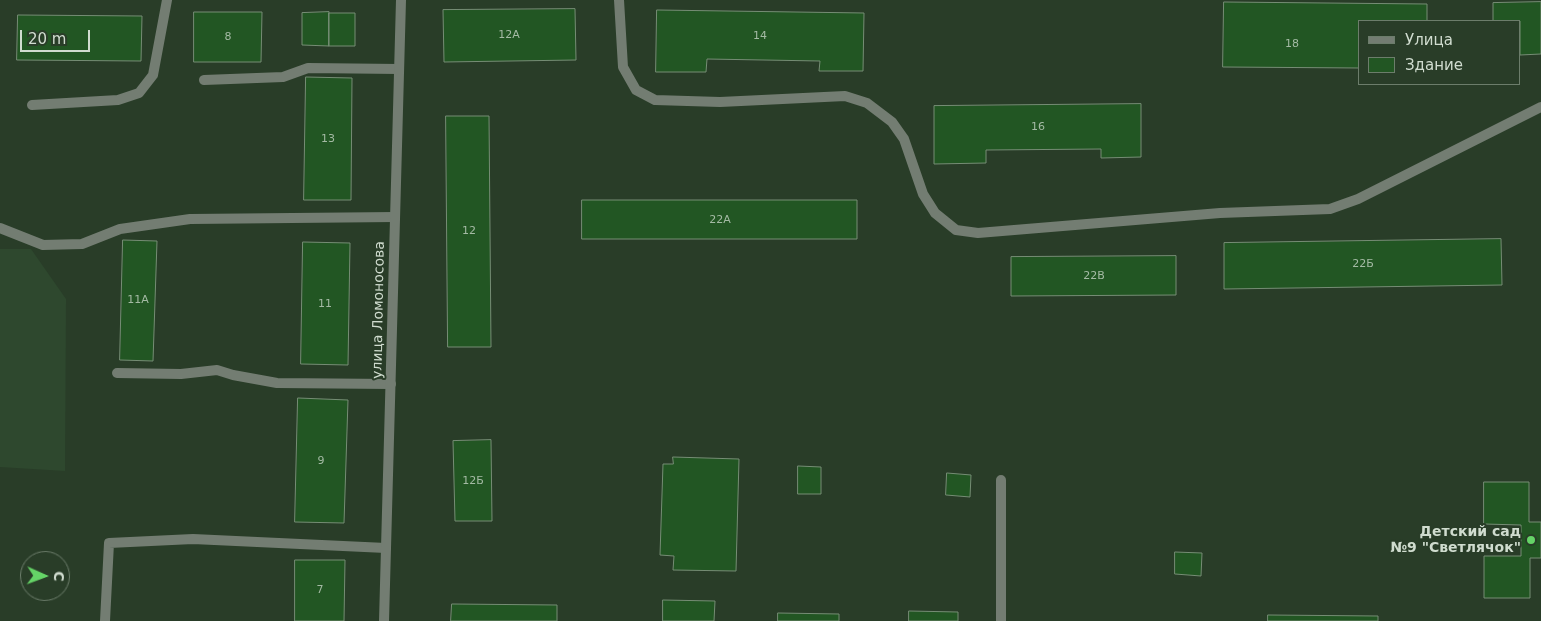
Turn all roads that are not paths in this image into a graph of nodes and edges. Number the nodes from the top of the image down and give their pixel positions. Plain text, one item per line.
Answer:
1 (167, 0) edge
2 (401, 0) edge
3 (619, 0) edge
4 (399, 69) junction
5 (204, 80) dead end
6 (32, 105) dead end
7 (1541, 108) edge
8 (395, 217) junction
9 (0, 228) edge
10 (117, 373) dead end
11 (391, 384) junction
12 (1001, 480) dead end
13 (386, 548) junction
14 (105, 621) edge
15 (384, 621) edge
16 (1001, 621) edge

1 - 6 street
2 - 4 street, улица Ломоносова
3 - 7 street
4 - 5 street
4 - 8 street, улица Ломоносова
8 - 9 street
8 - 11 street, улица Ломоносова
10 - 11 street
11 - 13 street, улица Ломоносова
12 - 16 street
13 - 14 street
13 - 15 street, улица Ломоносова

